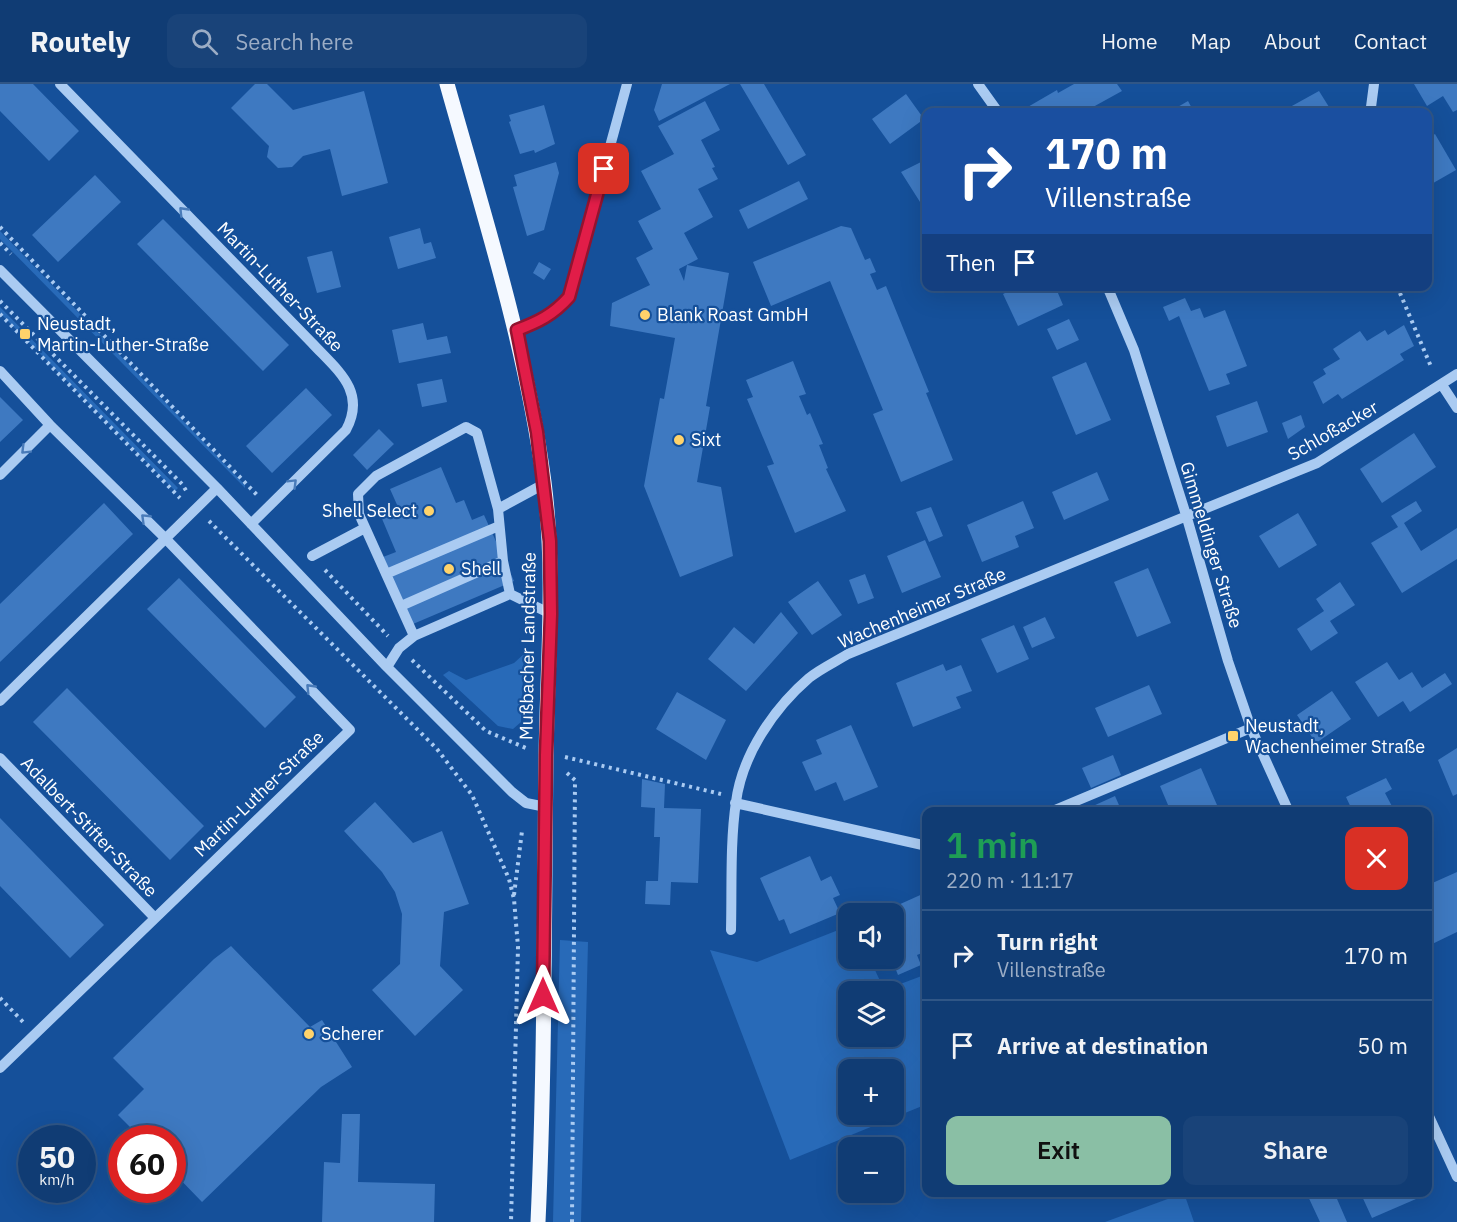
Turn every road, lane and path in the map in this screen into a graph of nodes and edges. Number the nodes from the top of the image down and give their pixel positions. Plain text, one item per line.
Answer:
1 (60, 84) edge
2 (447, 84) edge
3 (627, 84) edge
4 (978, 84) edge
5 (1374, 84) edge
6 (1371, 107) dead end
7 (995, 108) edge
8 (0, 227) edge
9 (0, 270) edge
10 (1109, 291) edge
11 (1399, 291) edge
12 (0, 301) edge
13 (0, 314) edge
14 (517, 330) junction
15 (0, 371) edge
16 (1457, 374) edge
17 (1442, 385) junction
18 (1457, 408) edge
19 (50, 425) junction
20 (0, 475) edge
21 (544, 484) junction
22 (218, 488) junction
23 (196, 508) junction
24 (498, 508) junction
25 (264, 512) junction
26 (1187, 518) junction
27 (251, 524) junction
28 (499, 526) junction
29 (365, 528) junction
30 (165, 538) junction
31 (312, 556) dead end
32 (503, 561) junction
33 (386, 574) junction
34 (510, 594) junction
35 (401, 606) junction
36 (551, 614) junction
37 (414, 636) junction
38 (387, 667) junction
39 (0, 701) edge
40 (1251, 728) junction
41 (546, 755) junction
42 (0, 758) edge
43 (736, 800) junction
44 (546, 807) junction
45 (1062, 807) edge
46 (1287, 807) edge
47 (922, 845) edge
48 (155, 918) junction
49 (731, 930) dead end
50 (0, 998) edge
51 (35, 1034) junction
52 (0, 1068) edge
53 (1432, 1120) edge
54 (1452, 1152) edge
55 (1457, 1177) edge
56 (511, 1222) edge
57 (538, 1222) edge
58 (572, 1222) edge

25 -> 1 street, Martin-Luther-Straße
2 - 14 main road, Mußbacher Landstraße
3 - 14 street
4 - 7 street
5 - 6 street
8 - 25 path
9 - 22 street
10 - 26 street, Gimmeldinger Straße
11 - 17 path
12 - 23 path
13 - 23 path
14 - 21 main road, Mußbacher Landstraße
15 - 19 street, Martin-Luther-Straße
16 - 17 street, Schloßacker
17 - 18 street
17 - 26 street, Schloßacker
19 -> 20 street
30 -> 19 street, Martin-Luther-Straße
21 - 24 street
21 - 36 main road, Mußbacher Landstraße
22 - 23 street
22 - 27 street
23 - 30 street
23 - 56 path
24 - 28 street
24 - 29 street
25 - 27 street, Martin-Luther-Straße
26 - 40 street, Gimmeldinger Straße
26 - 43 street, Wachenheimer Straße
27 - 38 street
28 - 32 street
28 - 33 street
29 - 31 street
29 - 33 street
30 - 39 street
48 -> 30 street, Martin-Luther-Straße
32 - 34 street
32 - 35 street
33 - 35 street
34 - 36 street
34 - 37 street
35 - 37 street
36 - 41 main road, Mußbacher Landstraße
37 - 38 street
38 - 44 street
40 - 45 street
40 - 46 street, Gimmeldinger Straße
41 - 43 path
41 - 44 main road, Mußbacher Landstraße
41 - 58 path
42 - 48 street, Adalbert-Stifter-Straße
43 - 47 street
43 - 49 street, Wachenheimer Straße
44 - 57 main road, Mußbacher Landstraße
48 - 51 street, Martin-Luther-Straße
50 - 51 path
51 - 52 street, Martin-Luther-Straße
53 - 54 street
54 - 55 street

